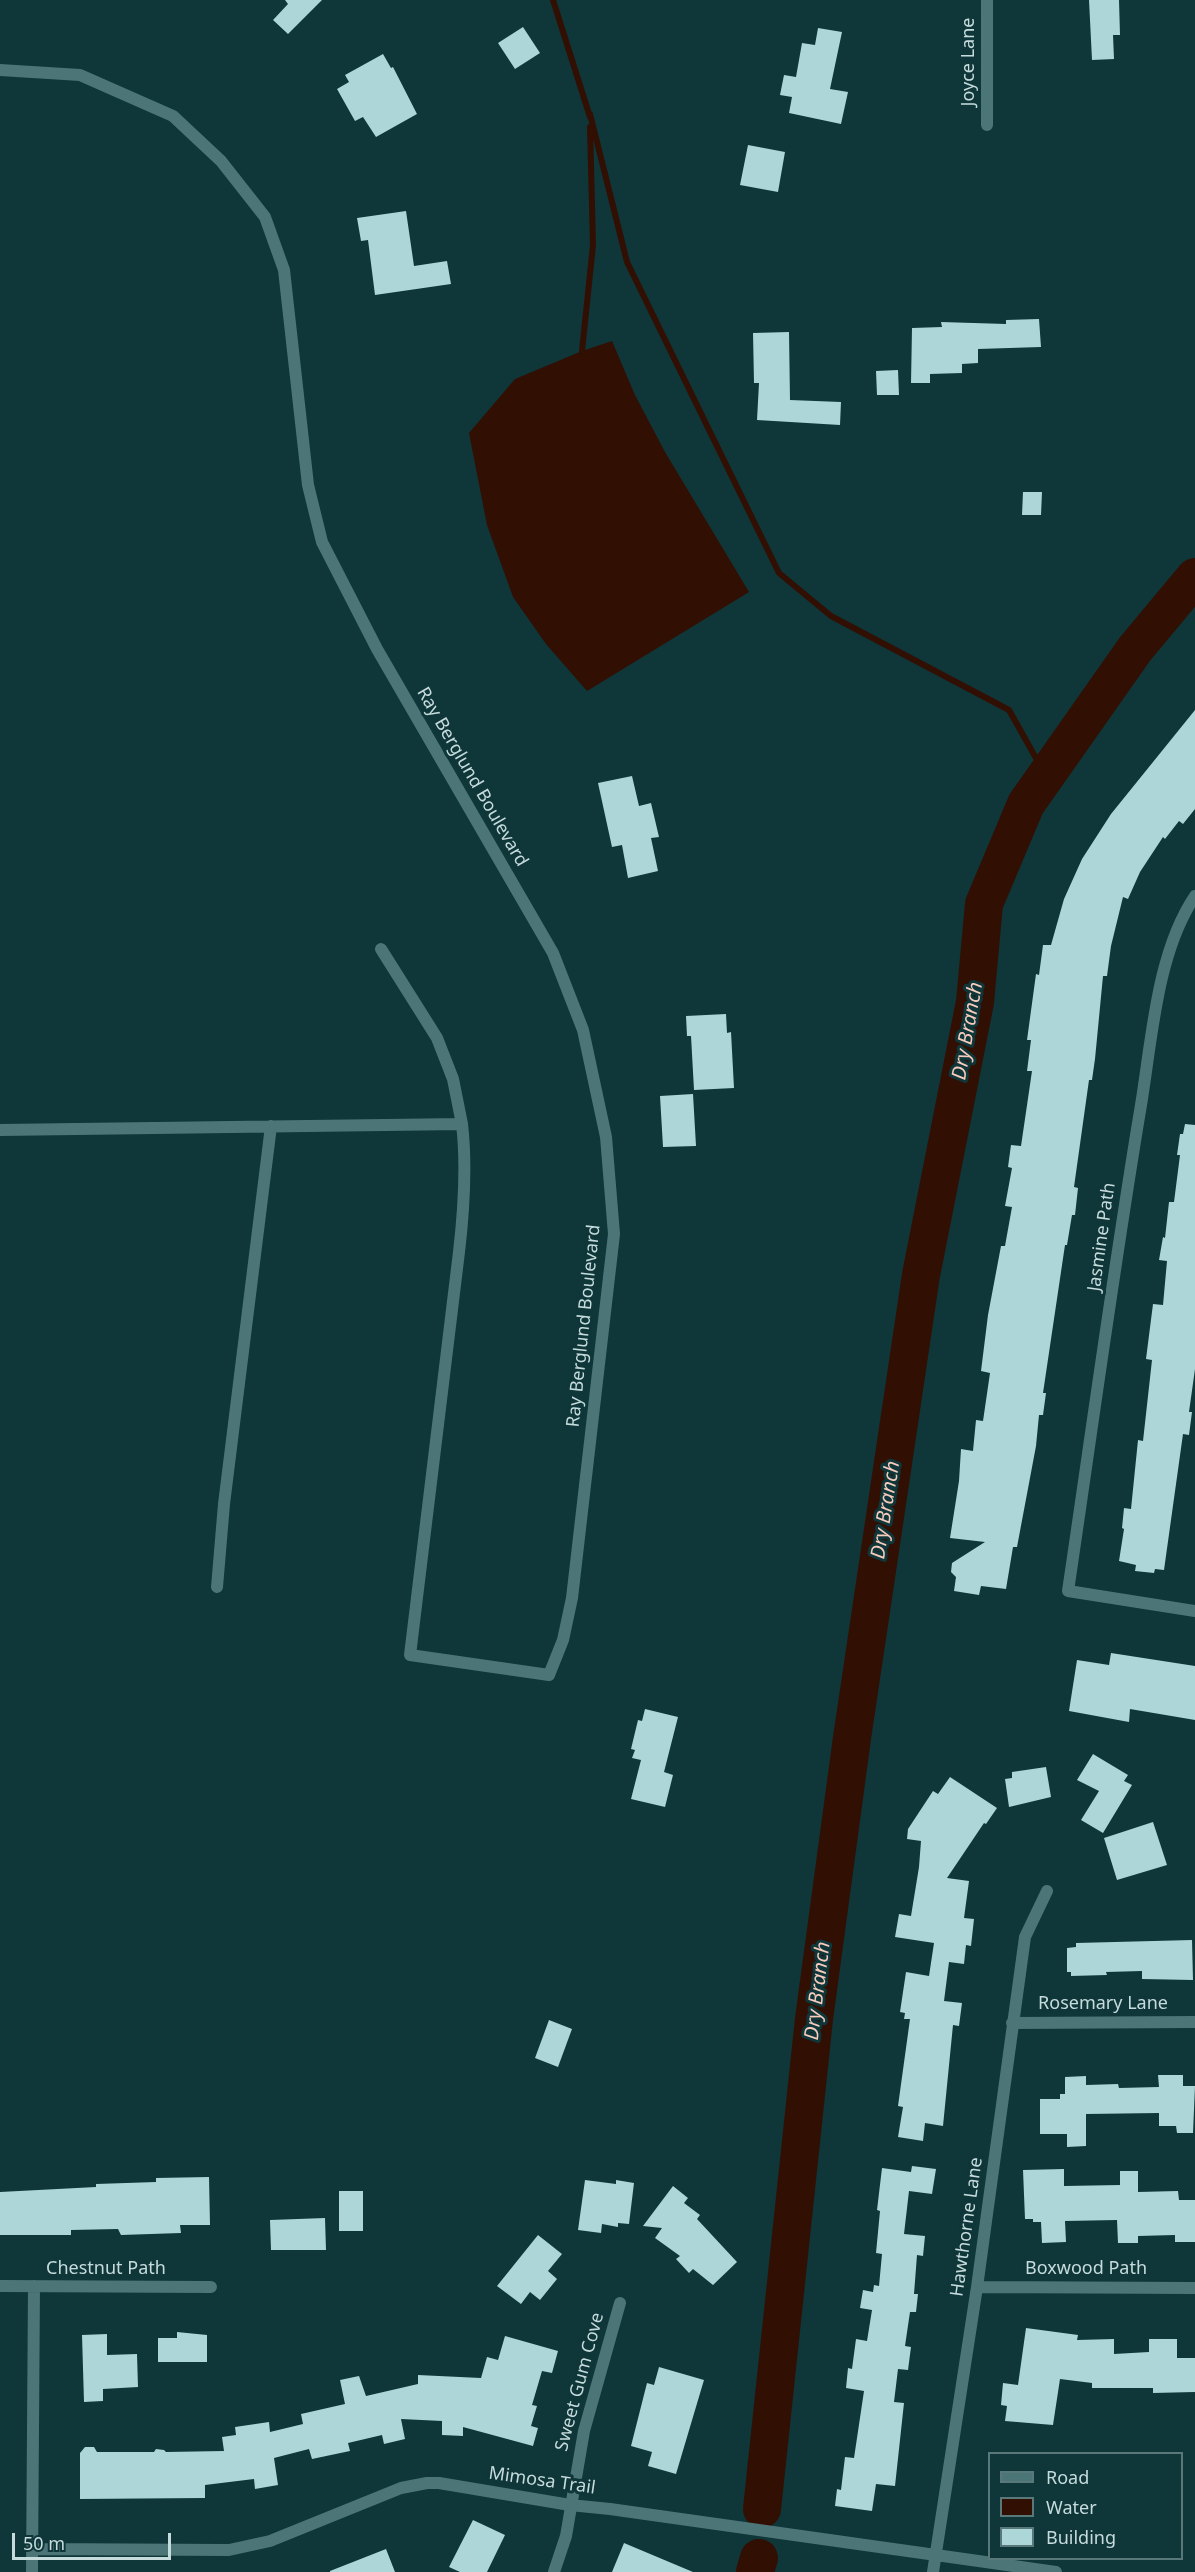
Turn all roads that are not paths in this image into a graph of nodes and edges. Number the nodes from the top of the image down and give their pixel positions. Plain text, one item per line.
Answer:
1 (987, 0) edge
2 (0, 70) edge
3 (987, 125) dead end
4 (1195, 896) edge
5 (381, 948) dead end
6 (462, 1124) junction
7 (271, 1126) junction
8 (0, 1130) edge
9 (217, 1587) dead end
10 (1195, 1611) edge
11 (1047, 1891) dead end
12 (1195, 2022) edge
13 (1012, 2023) junction
14 (0, 2286) edge
15 (34, 2286) junction
16 (211, 2287) dead end
17 (977, 2287) junction
18 (1195, 2288) edge
19 (620, 2303) dead end
20 (570, 2505) junction
21 (32, 2549) junction
22 (935, 2554) junction
23 (32, 2572) edge
24 (554, 2572) edge
25 (933, 2572) edge
26 (1056, 2572) edge

1 - 3 street, Joyce Lane
2 - 6 street, Ray Berglund Boulevard
4 - 10 street, Jasmine Path
5 - 6 street
6 - 7 street
7 - 8 street
7 - 9 street
11 - 13 street, Hawthorne Lane
12 - 13 street, Rosemary Lane
13 - 17 street, Hawthorne Lane
14 - 15 street, Chestnut Path
15 - 16 street, Chestnut Path
15 - 21 street
17 - 18 street, Boxwood Path
17 - 22 street, Hawthorne Lane
19 - 20 street, Sweet Gum Cove
20 - 21 street, Mimosa Trail
20 - 22 street, Mimosa Trail
20 - 24 street, Sweet Gum Cove
21 - 23 street
22 - 25 street, Hawthorne Lane
22 - 26 street, Mimosa Trail

